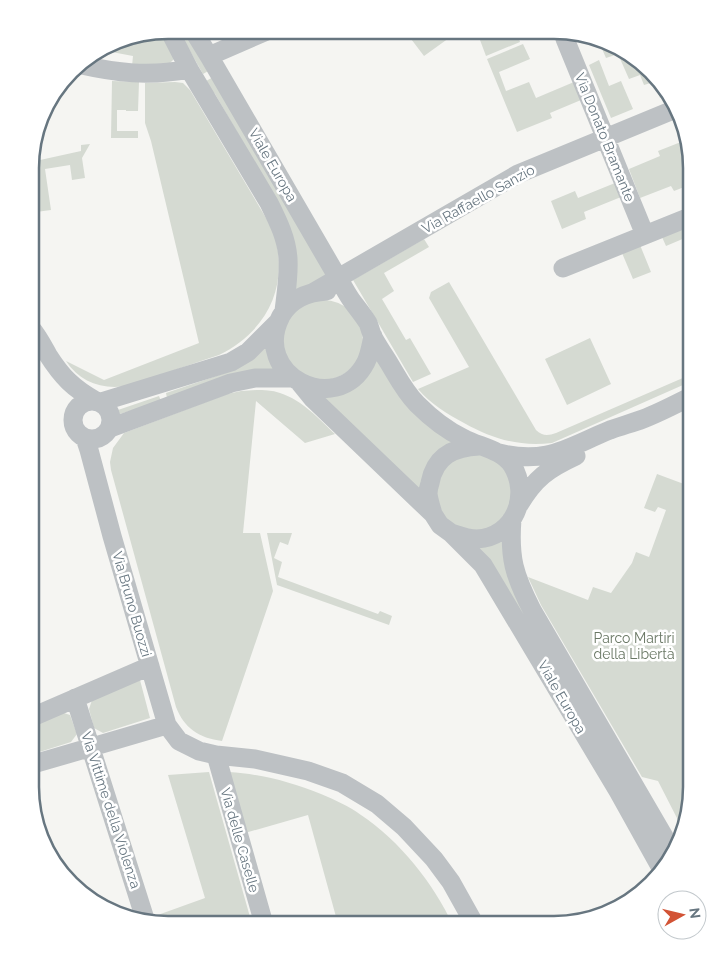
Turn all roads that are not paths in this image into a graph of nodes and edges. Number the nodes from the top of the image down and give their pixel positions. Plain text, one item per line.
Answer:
1 (174, 39) edge
2 (199, 39) edge
3 (248, 39) edge
4 (565, 40) dead end
5 (209, 56) junction
6 (88, 66) edge
7 (189, 69) junction
8 (670, 111) edge
9 (605, 137) junction
10 (683, 220) edge
11 (645, 235) junction
12 (563, 268) dead end
13 (338, 278) junction
14 (314, 292) junction
15 (352, 301) junction
16 (281, 317) junction
17 (373, 336) junction
18 (39, 340) edge
19 (48, 354) junction
20 (297, 380) junction
21 (683, 400) edge
22 (99, 401) junction
23 (74, 415) junction
24 (643, 419) junction
25 (99, 434) junction
26 (479, 446) junction
27 (499, 453) junction
28 (516, 512) junction
29 (433, 514) junction
30 (451, 533) junction
31 (524, 615) junction
32 (150, 666) junction
33 (75, 698) junction
34 (39, 714) edge
35 (167, 725) junction
36 (90, 747) junction
37 (216, 755) junction
38 (39, 762) edge
39 (625, 787) junction
40 (669, 846) edge
41 (659, 863) edge
42 (143, 914) edge
43 (262, 916) edge
44 (470, 916) edge

1 - 7 street, Viale Europa
2 - 5 street, Viale Europa
3 - 5 street
4 - 9 street, Via Donato Bramante
5 - 13 street, Viale Europa
6 - 7 street
7 - 16 street, Viale Europa
8 - 9 street, Via Raffaello Sanzio
9 - 11 street, Via Donato Bramante
9 - 13 street, Via Raffaello Sanzio
10 - 11 street
11 - 12 street
13 - 14 street, Via Raffaello Sanzio
13 - 15 street, Viale Europa
14 - 15 street
14 - 16 street
15 - 17 street, Viale Europa
16 - 20 street, Viale Europa
16 - 22 street
17 - 20 street
17 - 26 street, Viale Europa
18 - 19 street
19 - 22 street
19 - 23 street
20 - 25 street
20 - 29 street, Viale Europa
21 - 24 street
22 - 23 street
22 - 25 street
23 - 25 street
24 - 27 street
24 - 28 street
25 - 32 street, Via Bruno Buozzi
26 - 27 street, Viale Europa
26 - 29 street
27 - 28 street, Viale Europa
28 - 30 street
28 - 31 street, Viale Europa
29 - 30 street, Viale Europa
30 - 31 street, Viale Europa
31 - 39 street, Viale Europa
32 - 33 street
32 - 35 street, Via Bruno Buozzi
33 - 34 street
33 - 36 street, Via Vittime della Violenza
35 - 36 street
35 - 37 street
36 - 38 street
36 - 42 street, Via Vittime della Violenza
37 - 43 street, Via delle Caselle
37 - 44 street
39 - 40 street, Viale Europa
39 - 41 street, Viale Europa

